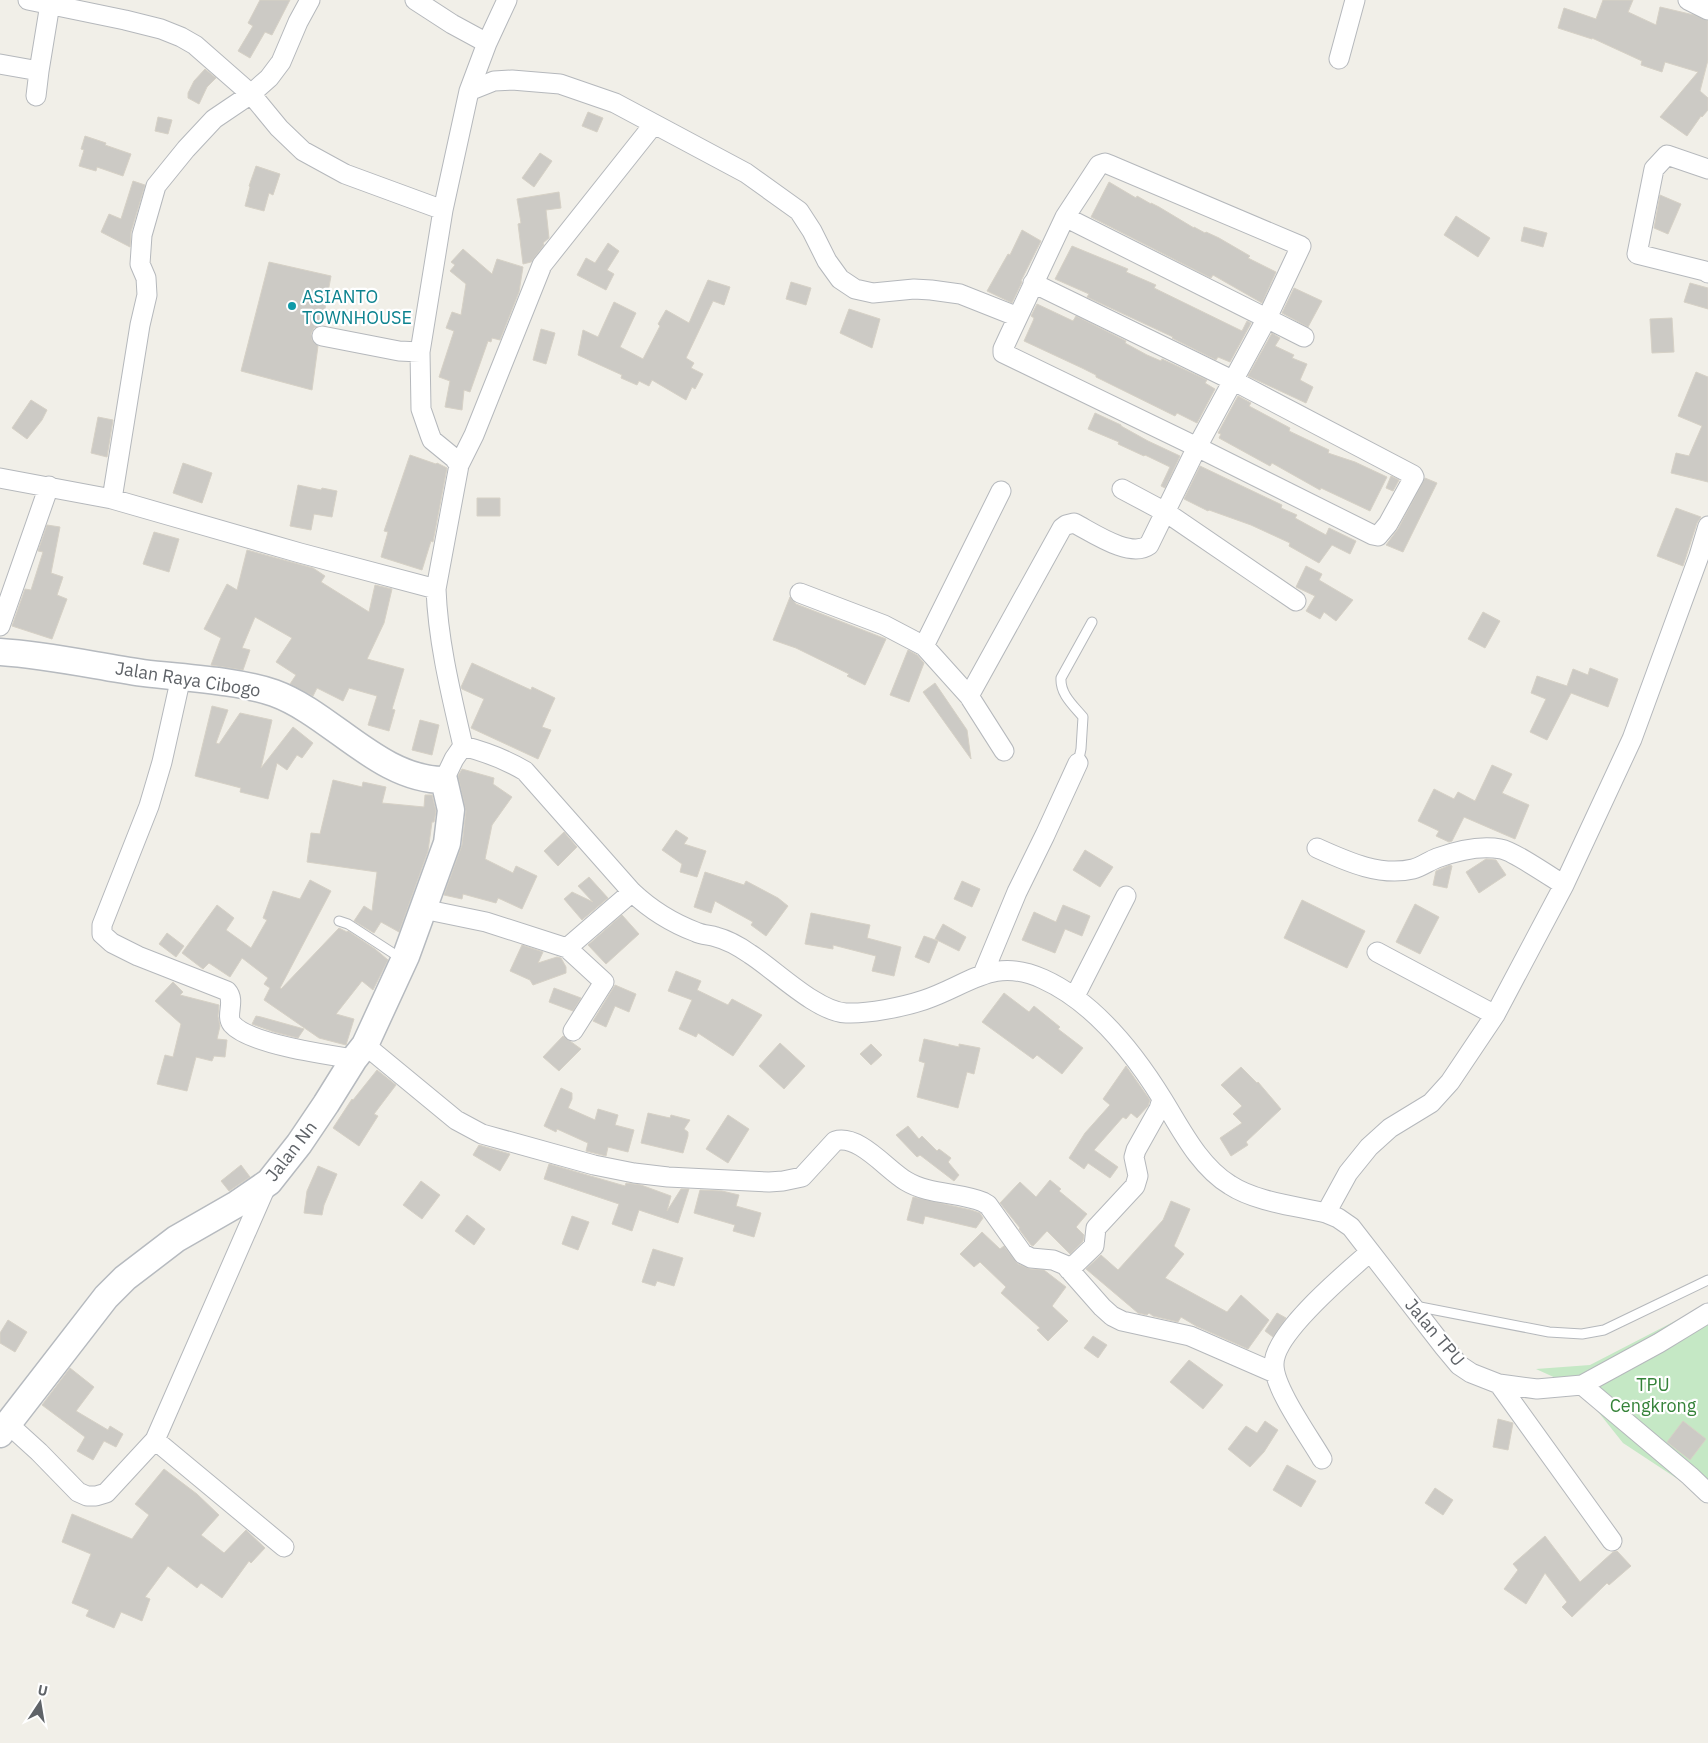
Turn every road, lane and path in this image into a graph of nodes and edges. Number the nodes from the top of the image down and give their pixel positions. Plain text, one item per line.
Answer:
1 (28, 0) edge
2 (310, 0) edge
3 (415, 0) edge
4 (507, 0) edge
5 (1355, 0) edge
6 (1688, 0) edge
7 (50, 4) junction
8 (1708, 10) edge
9 (486, 43) junction
10 (1339, 59) dead end
11 (0, 64) edge
12 (39, 71) junction
13 (469, 91) junction
14 (251, 94) junction
15 (36, 96) dead end
16 (654, 124) junction
17 (1708, 169) edge
18 (443, 210) junction
19 (1065, 217) junction
20 (1708, 274) edge
21 (1033, 283) junction
22 (1018, 317) junction
23 (1267, 318) junction
24 (322, 336) dead end
25 (1304, 337) dead end
26 (420, 352) junction
27 (1234, 381) junction
28 (1197, 447) junction
29 (459, 465) junction
30 (0, 478) edge
31 (48, 486) junction
32 (1122, 489) dead end
33 (1001, 491) dead end
34 (112, 499) junction
35 (1166, 513) junction
36 (1708, 526) edge
37 (436, 589) junction
38 (800, 593) dead end
39 (1296, 602) dead end
40 (1092, 622) dead end
41 (0, 626) edge
42 (924, 646) junction
43 (0, 652) edge
44 (181, 677) junction
45 (969, 696) junction
46 (463, 746) junction
47 (1004, 751) dead end
48 (1078, 764) joint
49 (444, 780) junction
50 (1317, 848) dead end
51 (1564, 885) junction
52 (632, 892) junction
53 (1126, 896) dead end
54 (423, 909) junction
55 (339, 921) dead end
56 (567, 948) junction
57 (1377, 952) dead end
58 (404, 960) junction
59 (983, 974) junction
60 (1075, 996) junction
61 (1496, 1015) junction
62 (573, 1031) dead end
63 (360, 1052) junction
64 (1162, 1099) junction
65 (269, 1182) junction
66 (1326, 1213) junction
67 (1370, 1252) junction
68 (1069, 1270) junction
69 (1708, 1280) edge
70 (1412, 1306) junction
71 (1708, 1313) edge
72 (1275, 1373) junction
73 (1498, 1384) junction
74 (1582, 1385) junction
75 (3, 1428) edge
76 (155, 1440) junction
77 (1322, 1459) dead end
78 (1708, 1493) edge
79 (1612, 1541) dead end
80 (284, 1547) dead end

1 - 7 street
2 - 14 street
3 - 9 street
4 - 9 street
5 - 10 street
6 - 8 street
7 - 12 street
7 - 14 street
9 - 13 street
11 - 12 street
12 - 15 street
13 - 16 street
13 - 18 street
14 - 18 street
14 - 34 street
16 - 22 street
16 - 29 street
17 - 20 street
18 - 26 street
19 - 21 street
19 - 23 street
19 - 23 street
21 - 22 street
21 - 27 street
22 - 28 street
23 - 25 street
23 - 27 street
24 - 26 street
26 - 29 street
27 - 28 street
27 - 28 street
28 - 35 street
29 - 37 street
30 - 31 street
31 - 34 street
31 - 41 street
32 - 35 street
33 - 42 street
34 - 37 street
35 - 39 street
35 - 45 street
36 - 51 street
37 - 46 street
38 - 42 street
40 - 48 lane
42 - 45 street
43 - 44 street, Jalan Raya Cibogo
44 - 49 street, Jalan Raya Cibogo
44 - 63 street
45 - 47 street
46 - 49 street
46 - 52 street, Jalan TPU
48 - 59 street
49 - 54 street, Jalan Nn
50 - 51 street
51 - 61 street
52 - 56 street
52 - 59 street, Jalan TPU
53 - 60 street
54 - 56 street
54 - 58 street, Jalan Nn
55 - 58 lane
56 - 62 street
57 - 61 street
58 - 63 street, Jalan Nn
59 - 60 street, Jalan TPU
60 - 64 street, Jalan TPU
61 - 66 street
63 - 65 street, Jalan Nn
63 - 68 street
64 - 66 street, Jalan TPU
64 - 68 street
65 - 75 street, Jalan Nn
65 - 76 street
66 - 67 street, Jalan TPU
67 - 70 street, Jalan TPU
67 - 72 street
68 - 72 street
69 - 70 lane
70 - 73 street, Jalan TPU
71 - 74 street, Jalan TPU
72 - 77 street
73 - 74 street, Jalan TPU
73 - 79 street
74 - 78 street
75 - 76 street
76 - 80 street

